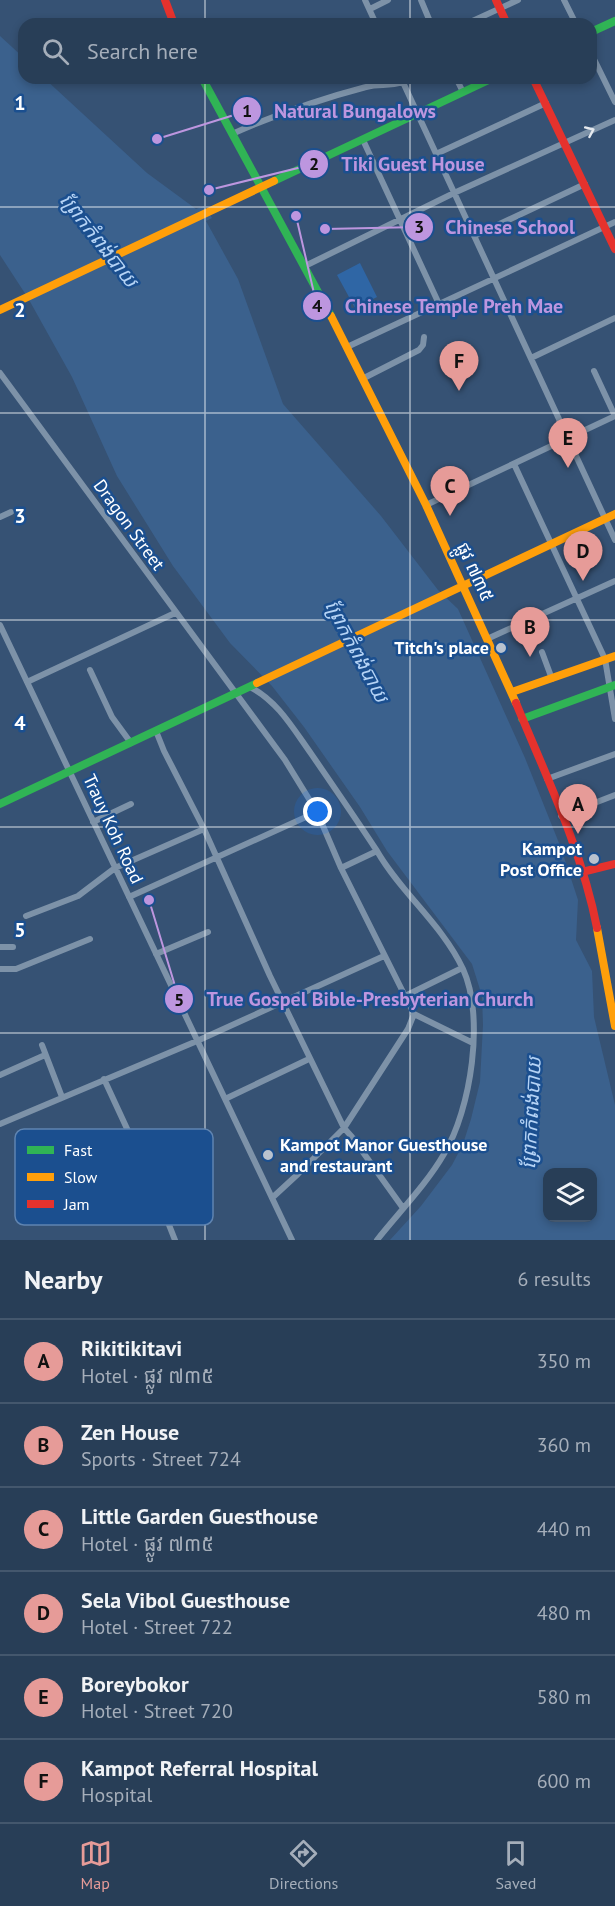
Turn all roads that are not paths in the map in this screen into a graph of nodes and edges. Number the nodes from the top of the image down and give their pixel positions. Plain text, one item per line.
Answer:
1 (165, 0) edge
2 (365, 0) edge
3 (388, 0) edge
4 (421, 0) edge
5 (518, 0) edge
6 (564, 0) edge
7 (498, 4) edge
8 (370, 9) junction
9 (172, 18) edge
10 (374, 18) edge
11 (428, 18) edge
12 (476, 18) edge
13 (504, 18) edge
14 (573, 18) edge
15 (615, 21) edge
16 (597, 29) edge
17 (597, 65) edge
18 (205, 84) edge
19 (383, 84) edge
20 (404, 84) edge
21 (459, 84) edge
22 (480, 84) edge
23 (536, 84) edge
24 (463, 92) junction
25 (615, 102) edge
26 (546, 103) junction
27 (416, 114) junction
28 (615, 120) edge
29 (232, 134) junction
30 (363, 140) junction
31 (565, 143) junction
32 (436, 154) junction
33 (585, 184) junction
34 (261, 187) junction
35 (454, 193) junction
36 (400, 219) junction
37 (615, 222) edge
38 (605, 226) junction
39 (474, 236) junction
40 (615, 249) edge
41 (305, 266) junction
42 (494, 279) junction
43 (439, 304) junction
44 (0, 310) edge
45 (615, 318) edge
46 (424, 337) dead end
47 (346, 347) junction
48 (531, 358) junction
49 (594, 371) dead end
50 (0, 373) edge
51 (362, 379) junction
52 (615, 416) edge
53 (567, 439) junction
54 (514, 464) junction
55 (426, 505) junction
56 (11, 512) dead end
57 (615, 514) edge
58 (0, 517) edge
59 (605, 518) junction
60 (615, 540) edge
61 (552, 544) junction
62 (615, 581) edge
63 (459, 588) junction
64 (578, 598) junction
65 (175, 613) junction
66 (0, 625) edge
67 (487, 639) junction
68 (542, 652) dead end
69 (615, 656) edge
70 (605, 659) junction
71 (90, 670) dead end
72 (552, 679) junction
73 (27, 682) junction
74 (252, 686) junction
75 (612, 686) edge
76 (512, 692) junction
77 (235, 694) junction
78 (522, 718) junction
79 (615, 719) edge
80 (156, 731) junction
81 (130, 743) junction
82 (615, 754) edge
83 (69, 771) junction
84 (547, 779) junction
85 (615, 795) edge
86 (0, 804) edge
87 (131, 804) dead end
88 (317, 812) junction
89 (561, 816) junction
90 (93, 822) junction
91 (204, 829) junction
92 (377, 851) junction
93 (217, 858) junction
94 (615, 864) edge
95 (115, 868) junction
96 (341, 868) junction
97 (582, 872) junction
98 (129, 897) junction
99 (26, 916) dead end
100 (208, 932) dead end
101 (90, 939) dead end
102 (0, 947) edge
103 (13, 947) dead end
104 (156, 954) junction
105 (384, 956) junction
106 (462, 968) junction
107 (0, 969) edge
108 (405, 996) junction
109 (282, 1002) junction
110 (414, 1014) junction
111 (615, 1026) edge
112 (197, 1041) junction
113 (472, 1043) junction
114 (42, 1045) dead end
115 (45, 1055) junction
116 (309, 1059) junction
117 (0, 1076) edge
118 (104, 1079) junction
119 (62, 1097) junction
120 (225, 1099) junction
121 (0, 1124) edge
122 (344, 1128) junction
123 (127, 1129) edge
124 (272, 1198) junction
125 (403, 1208) junction
126 (169, 1225) edge
127 (175, 1240) edge
128 (292, 1240) edge
129 (377, 1240) edge

1 - 9 main road
2 - 8 street
3 - 8 street
4 - 11 street
5 - 7 street
6 - 14 street
7 - 12 street
7 - 13 main road
8 - 10 street
15 - 16 main road
17 - 25 street
18 - 29 main road, ផ្លូវ ៧៣៥
19 - 29 street
20 - 27 street
21 - 24 street
22 - 24 main road
23 - 26 main road
24 - 27 main road
26 - 31 main road
26 - 32 street
27 - 30 main road
27 - 32 street
31 -> 28 street
29 - 34 main road, ផ្លូវ ៧៣៥
30 - 34 main road
30 - 36 street
31 - 33 main road
31 - 35 street
32 - 35 street
33 - 38 main road
33 - 39 street
34 - 41 main road, ផ្លូវ ៧៣៥
34 - 44 main road
35 - 36 street
35 - 39 street
36 - 41 street
36 - 43 street
37 - 38 street
38 - 40 main road
38 - 42 street
39 - 42 street
41 - 47 main road, ផ្លូវ ៧៣៥
42 - 43 street
42 - 48 street
43 - 47 street
45 - 48 street
46 - 51 street
47 - 51 main road, ផ្លូវ ៧៣៥
48 - 53 street
49 - 52 street
50 - 65 street, Dragon Street
51 - 55 main road, ផ្លូវ ៧៣៥
52 - 53 street
53 - 54 street
53 - 59 street
54 - 55 street
54 - 61 street
55 - 63 main road, ផ្លូវ ៧៣៥
56 - 58 street
57 - 59 main road
59 - 60 street
59 - 61 main road
61 - 63 main road
61 - 64 street
62 - 64 street
63 - 67 main road, ផ្លូវ ៧៣៥
63 - 74 main road
64 - 67 street
64 - 70 street
65 - 73 street
65 - 77 street, Dragon Street
66 - 73 street, Trauy Koh Road
67 - 76 main road, ផ្លូវ ៧៣៥
68 - 72 street
69 - 70 main road
70 - 72 main road
70 - 75 street
71 - 81 street
72 - 76 main road
73 - 83 street, Trauy Koh Road
74 - 77 main road
74 - 92 street
75 - 78 main road
75 - 79 street
76 - 78 main road, ផ្លូវ ៧៣៥
77 - 80 main road
77 - 88 street, Dragon Street
78 - 84 main road, ផ្លូវ ៧៣៥
80 - 81 main road
80 - 91 street
81 - 83 main road
82 - 84 street
83 - 86 main road
83 - 90 street, Trauy Koh Road
84 - 89 main road, ផ្លូវ ៧៣៥
85 - 89 street
87 - 90 street
88 - 93 street
88 - 96 street, Dragon Street
89 - 97 main road, ផ្លូវ ៧៣៥
90 - 95 street, Trauy Koh Road
91 - 93 street
91 - 95 street
92 - 96 street
92 - 106 street
93 - 98 street
93 - 109 street
94 - 97 main road
95 - 98 street, Trauy Koh Road
95 - 99 street
96 - 105 street, Dragon Street
97 - 111 main road, ផ្លូវ ៧៣៥
98 - 104 street, Trauy Koh Road
100 - 104 street
101 - 107 street
102 - 103 street
104 - 112 street, Trauy Koh Road
105 - 108 street, Dragon Street
105 - 109 street
106 - 108 street
106 - 113 street
108 - 110 street, Dragon Street
109 - 112 street
109 - 116 street
110 - 113 street
110 - 122 street
112 - 118 street
112 - 120 street, Trauy Koh Road
113 - 125 street
114 - 115 street
115 - 117 street
115 - 119 street
116 - 120 street
116 - 122 street
118 - 119 street
118 - 123 street
119 - 121 street
120 - 124 street, Trauy Koh Road
122 - 124 street
122 - 125 street
124 - 128 street, Trauy Koh Road
125 - 129 street
126 - 127 street

